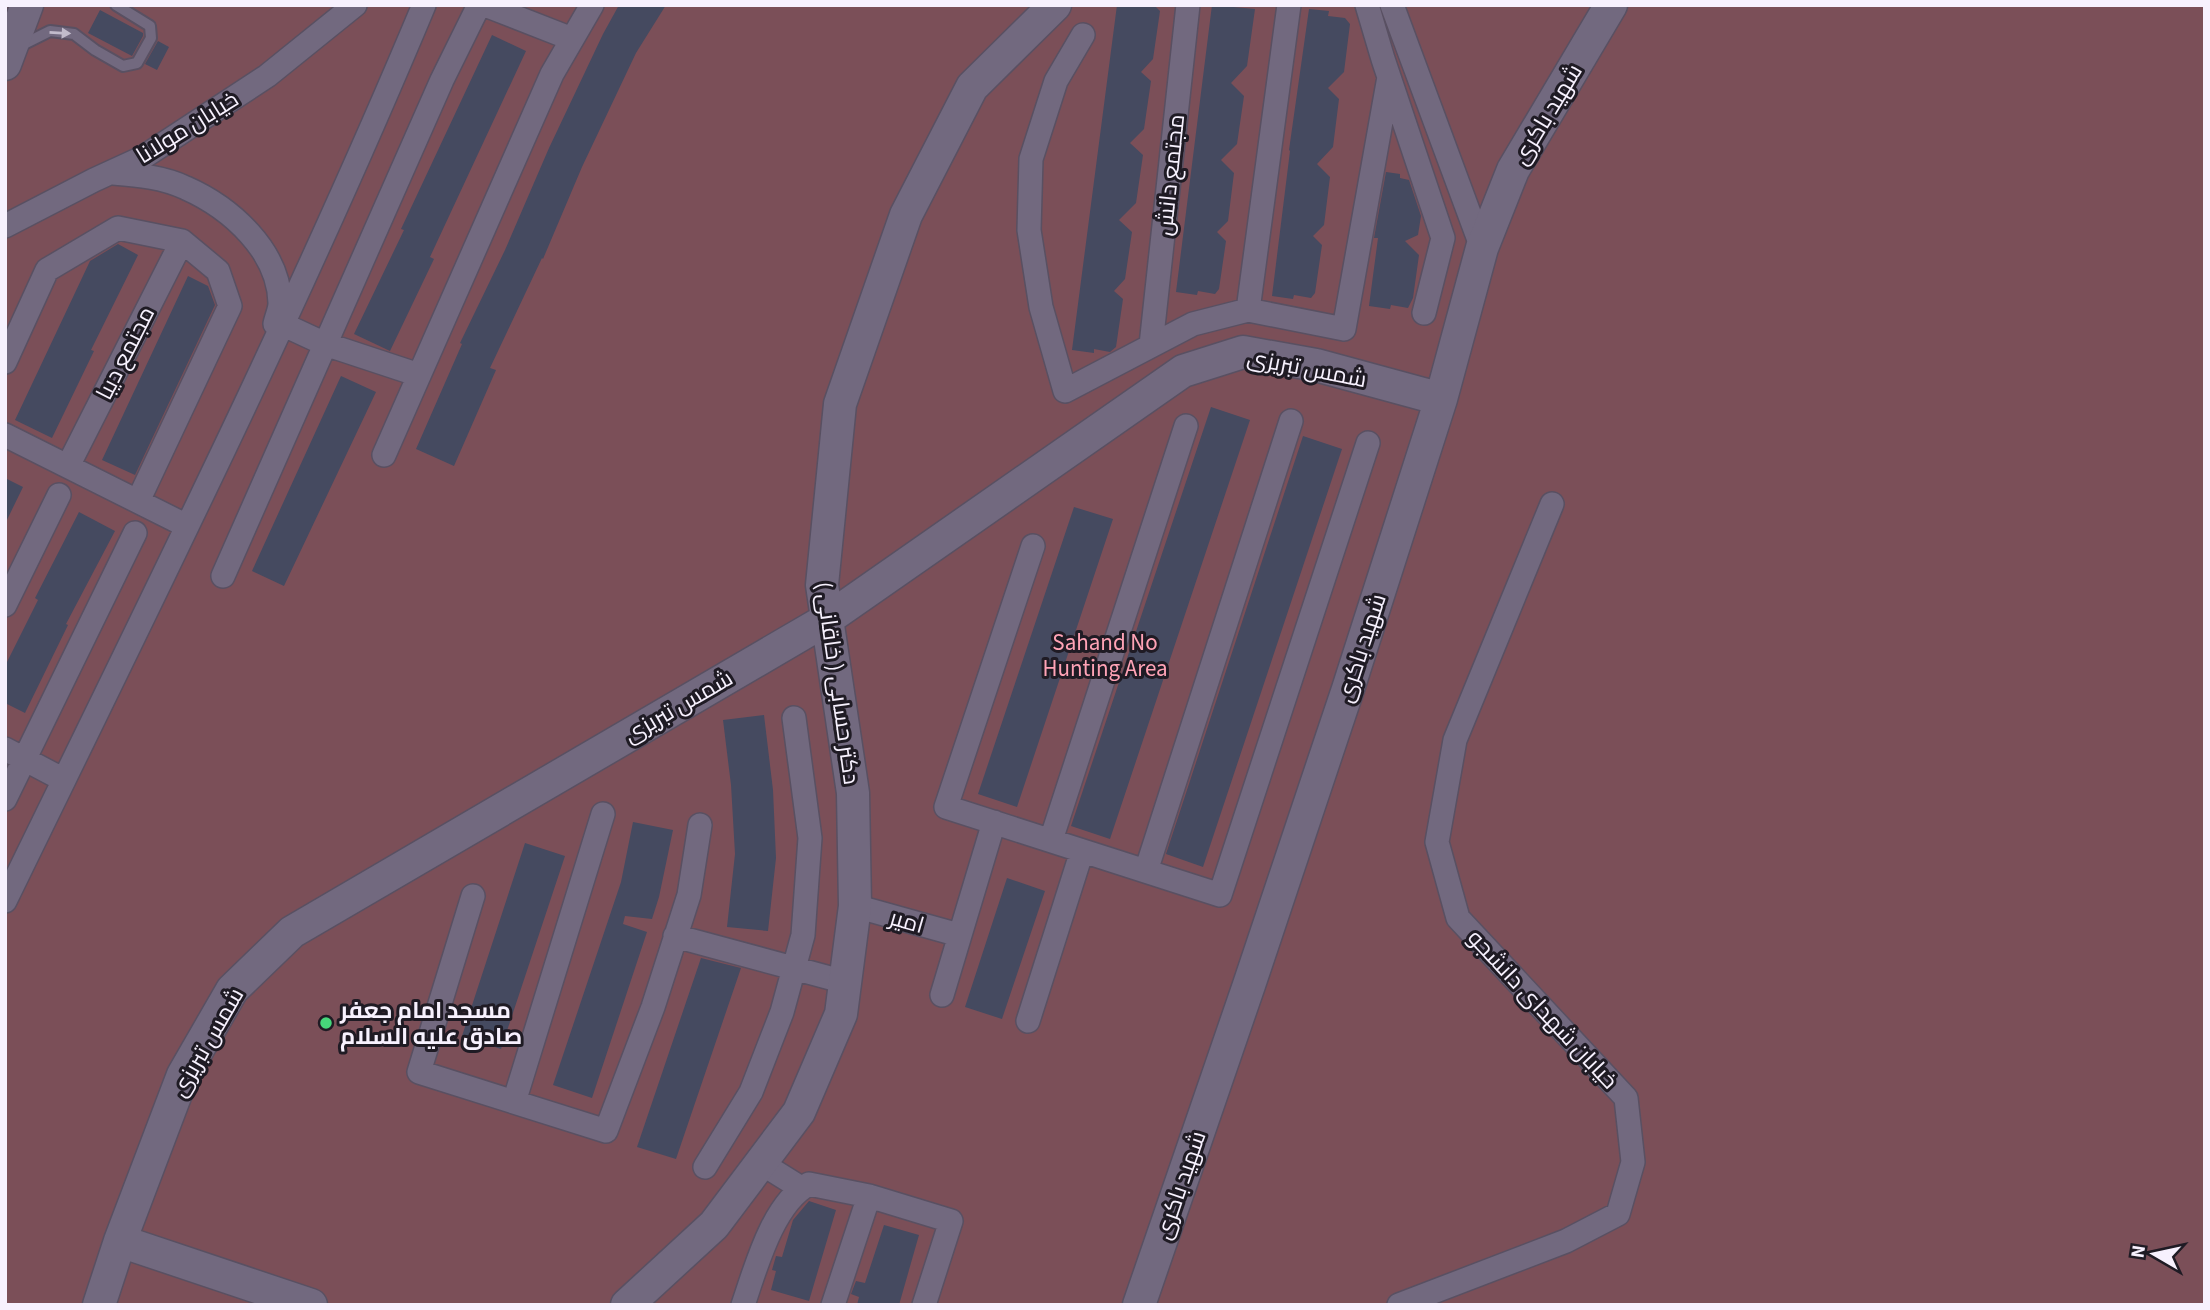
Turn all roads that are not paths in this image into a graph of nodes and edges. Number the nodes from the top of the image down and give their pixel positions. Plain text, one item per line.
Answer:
1 (27, 5) edge
2 (116, 5) edge
3 (355, 5) edge
4 (424, 5) edge
5 (479, 5) edge
6 (485, 5) edge
7 (592, 5) edge
8 (1055, 5) edge
9 (1188, 5) edge
10 (1289, 5) edge
11 (1367, 5) edge
12 (1392, 5) edge
13 (1611, 5) edge
14 (1083, 35) dead end
15 (572, 39) junction
16 (1409, 55) junction
17 (5, 66) edge
18 (1386, 68) junction
19 (108, 173) junction
20 (5, 226) edge
21 (182, 241) junction
22 (1482, 247) junction
23 (1248, 310) junction
24 (1424, 313) dead end
25 (282, 324) junction
26 (325, 344) junction
27 (1151, 345) junction
28 (267, 358) junction
29 (5, 362) edge
30 (419, 375) junction
31 (1441, 398) junction
32 (1291, 421) dead end
33 (1186, 426) dead end
34 (5, 435) edge
35 (1368, 443) dead end
36 (384, 455) dead end
37 (68, 466) junction
38 (59, 495) dead end
39 (138, 501) junction
40 (1552, 504) dead end
41 (187, 526) junction
42 (135, 533) dead end
43 (1033, 546) dead end
44 (223, 576) dead end
45 (5, 605) edge
46 (826, 620) junction
47 (794, 718) dead end
48 (15, 754) edge
49 (64, 780) junction
50 (5, 799) edge
51 (603, 814) dead end
52 (994, 822) junction
53 (700, 825) dead end
54 (1051, 841) junction
55 (1082, 850) junction
56 (1146, 871) junction
57 (473, 896) dead end
58 (5, 901) edge
59 (855, 906) junction
60 (960, 935) junction
61 (675, 936) junction
62 (793, 969) junction
63 (845, 982) junction
64 (942, 995) dead end
65 (1028, 1021) dead end
66 (514, 1102) junction
67 (761, 1163) junction
68 (705, 1167) dead end
69 (801, 1188) junction
70 (869, 1196) junction
71 (120, 1241) junction
72 (99, 1305) edge
73 (311, 1305) edge
74 (627, 1305) edge
75 (743, 1305) edge
76 (833, 1305) edge
77 (924, 1305) edge
78 (1139, 1305) edge
79 (1399, 1305) edge

1 - 17 street
17 -> 2 lane
3 - 19 street, خیابان مولانا
4 - 25 street
5 - 26 street
6 - 15 street
7 - 15 street
8 - 46 street, دکتر حسابی ( خاقانی )
9 - 27 street, مجتمع دانش
10 - 23 street
11 - 18 street
12 - 16 street
13 - 22 street, شهید باکری
14 - 27 street
15 - 30 street
16 - 18 street
16 - 22 street
18 - 23 street
18 - 24 street
19 - 20 street, خیابان مولانا
19 - 28 street
21 - 29 street
21 - 37 street, مجتمع دیبا
21 - 39 street
22 - 31 street, شهید باکری
23 - 27 street
25 - 26 street
25 - 28 street
26 - 30 street
26 - 44 street
28 - 41 street
30 - 36 street
31 - 46 street, شمس تبریزی
31 - 78 street, شهید باکری
32 - 56 street
33 - 54 street
34 - 37 street
35 - 56 street
37 - 39 street
38 - 45 street
39 - 41 street
40 - 79 street, خیابان شهدای دانشجو
41 - 49 street
42 - 48 street
43 - 52 street
46 - 59 street, دکتر حسابی ( خاقانی )
46 - 71 street, شمس تبریزی
47 - 62 street
48 - 49 street
48 - 50 street
49 - 58 street
51 - 66 street
52 - 54 street
52 - 60 street
53 - 61 street
54 - 55 street
55 - 56 street
55 - 65 street
57 - 66 street
59 - 60 street, امیر
59 - 63 street, دکتر حسابی ( خاقانی )
60 - 64 street
61 - 62 street
61 - 66 street
62 - 63 street
62 - 68 street
63 - 67 street, دکتر حسابی ( خاقانی )
67 - 69 street
67 - 74 street, دکتر حسابی ( خاقانی )
69 - 70 street
69 - 75 street
70 - 76 street
70 - 77 street
71 - 72 street, شمس تبریزی
71 - 73 street

